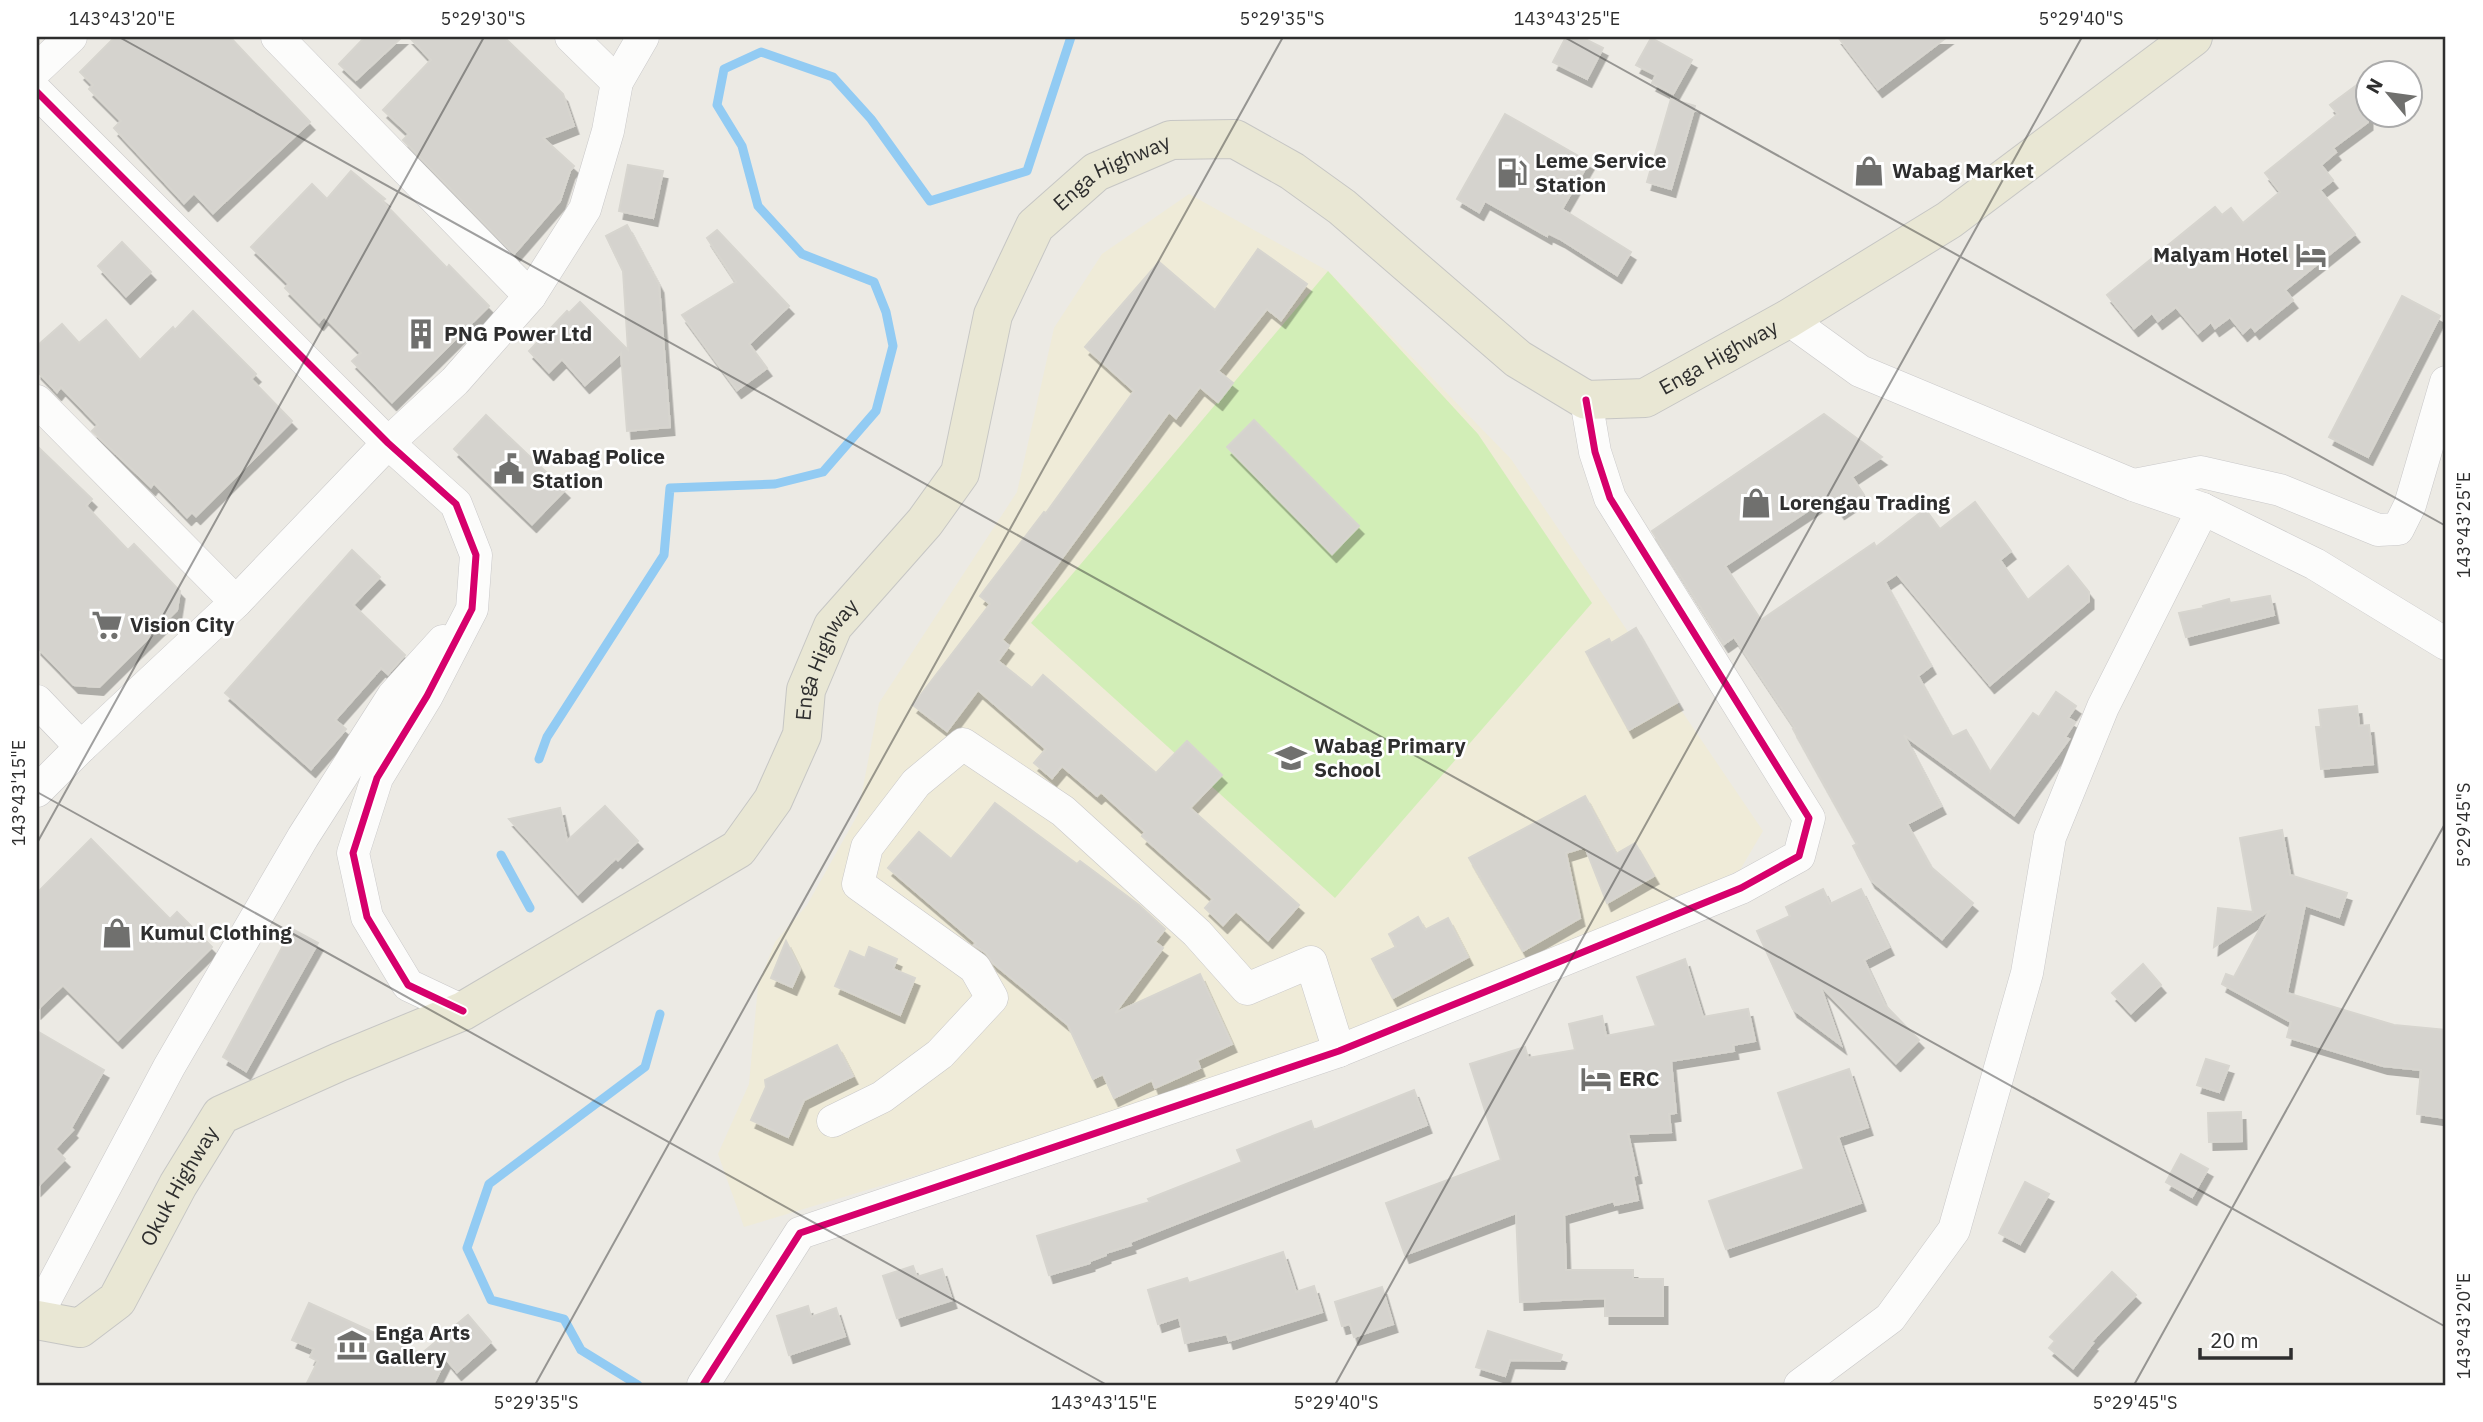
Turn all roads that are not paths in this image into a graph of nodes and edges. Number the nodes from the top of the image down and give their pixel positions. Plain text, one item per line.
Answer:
1 (71, 37) edge
2 (276, 37) edge
3 (571, 37) edge
4 (643, 37) edge
5 (2193, 37) edge
6 (37, 69) edge
7 (617, 82) junction
8 (37, 92) edge
9 (530, 296) junction
10 (1788, 318) junction
11 (2446, 382) edge
12 (1586, 400) junction
13 (37, 401) edge
14 (388, 443) junction
15 (2133, 485) junction
16 (2203, 509) junction
17 (236, 602) junction
18 (472, 609) junction
19 (2446, 644) edge
20 (37, 701) edge
21 (81, 747) junction
22 (37, 792) edge
23 (463, 1011) junction
24 (1339, 1051) junction
25 (833, 1121) dead end
26 (37, 1318) edge
27 (703, 1385) edge
28 (1800, 1385) edge

1 - 6 street
2 - 9 street
3 - 7 street
4 - 7 street
5 - 10 main road, Enga Highway
7 - 9 street
8 - 14 street
9 - 14 street
10 - 12 main road, Enga Highway
10 - 15 street
11 - 15 street
12 - 23 main road, Enga Highway
12 - 24 street
13 - 17 street
14 - 17 street
14 - 18 street
15 - 16 street
16 - 19 street
16 - 28 street
17 - 21 street
18 - 23 street
18 - 26 street
20 - 21 street
21 - 22 street
23 - 26 main road, Okuk Highway
24 - 25 street
24 - 27 street

